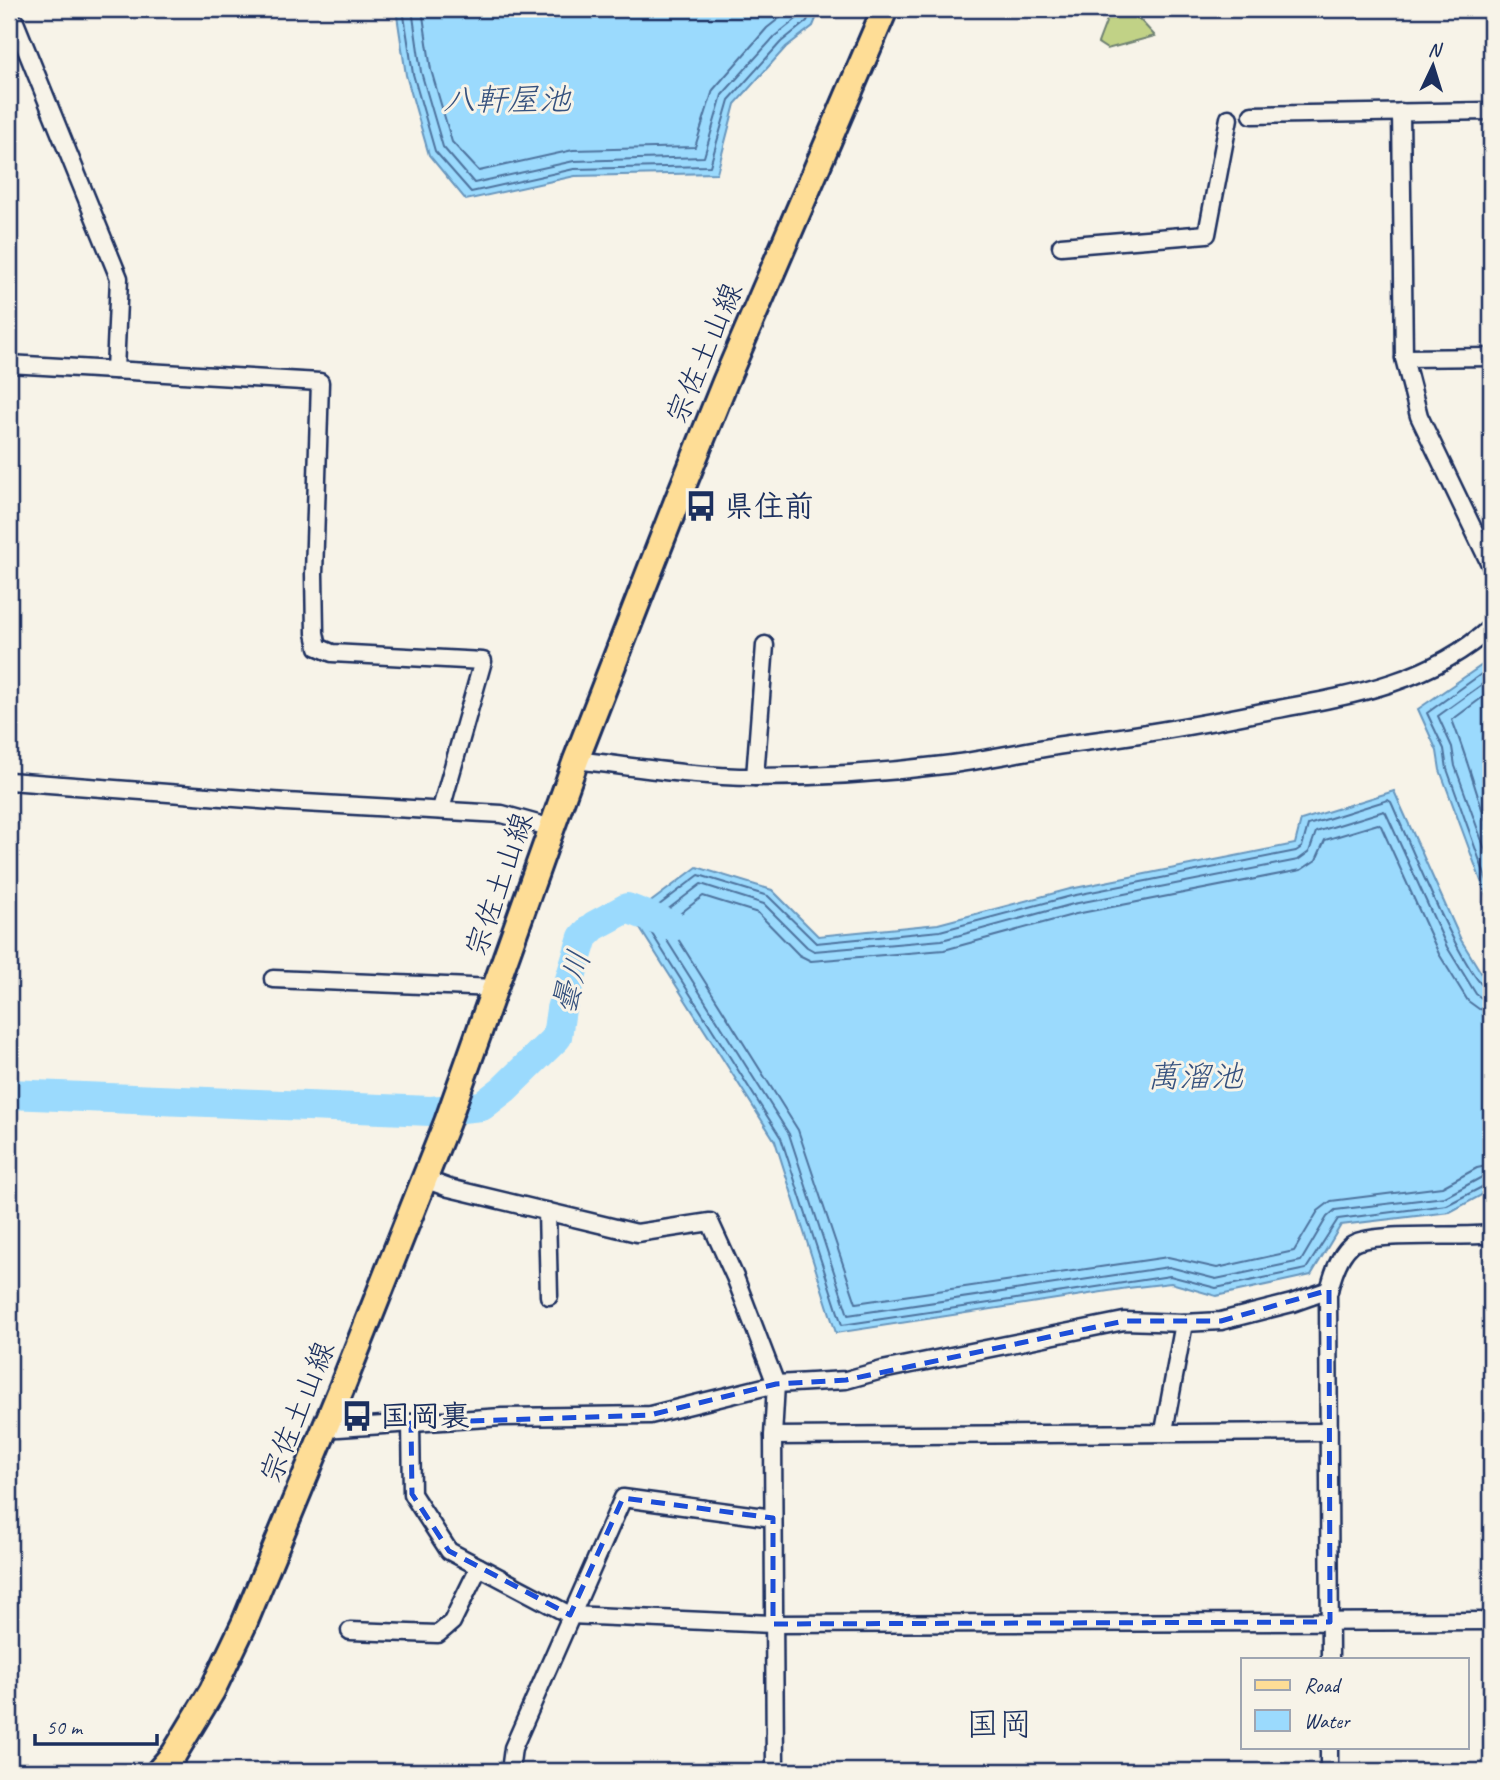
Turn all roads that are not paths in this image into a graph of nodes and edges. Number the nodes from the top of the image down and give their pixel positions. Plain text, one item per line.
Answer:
1 (885, 9) edge
2 (11, 19) edge
3 (1491, 111) edge
4 (1401, 113) junction
5 (1252, 115) dead end
6 (1229, 118) dead end
7 (1060, 246) dead end
8 (1491, 357) edge
9 (1404, 358) junction
10 (9, 364) edge
11 (115, 370) junction
12 (1491, 566) edge
13 (1491, 627) edge
14 (765, 645) dead end
15 (576, 760) junction
16 (755, 777) junction
17 (9, 781) edge
18 (441, 809) junction
19 (552, 828) junction
20 (273, 979) dead end
21 (496, 988) junction
22 (425, 1179) junction
23 (547, 1211) junction
24 (1491, 1234) edge
25 (1329, 1290) junction
26 (549, 1296) dead end
27 (1184, 1323) junction
28 (776, 1384) junction
29 (411, 1423) junction
30 (324, 1429) junction
31 (1164, 1431) junction
32 (1327, 1432) junction
33 (773, 1436) junction
34 (773, 1518) junction
35 (479, 1567) junction
36 (570, 1615) junction
37 (1491, 1621) edge
38 (1330, 1622) junction
39 (774, 1624) junction
40 (350, 1631) dead end
41 (1330, 1658) edge
42 (1329, 1748) edge
43 (159, 1771) edge
44 (510, 1771) edge
45 (775, 1771) edge
46 (1329, 1771) edge

1 - 15 main road, 宗佐土山線
2 - 11 street
3 - 4 street
4 - 5 street
4 - 9 street
6 - 7 street
8 - 9 street
9 - 12 street
10 - 11 street
11 - 18 street
13 - 16 street
14 - 16 street
15 - 16 street
15 - 19 main road, 宗佐土山線
17 - 18 street
18 - 19 street
19 - 21 main road, 宗佐土山線
20 - 21 street
21 - 22 main road, 宗佐土山線
22 - 23 street
22 - 30 main road, 宗佐土山線
23 - 26 street
23 - 28 street
24 - 25 street
25 - 27 street
25 - 32 street
27 - 28 street
27 - 31 street
28 - 29 street
28 - 33 street
29 - 30 street
29 - 35 street
30 - 43 main road, 宗佐土山線
31 - 32 street
31 - 33 street
32 - 38 street
33 - 34 street
34 - 36 street
34 - 39 street
35 - 36 street
35 - 40 street
36 - 39 street
36 - 44 street
37 - 38 street
38 - 39 street
38 - 41 street
39 - 45 street
42 - 46 street

